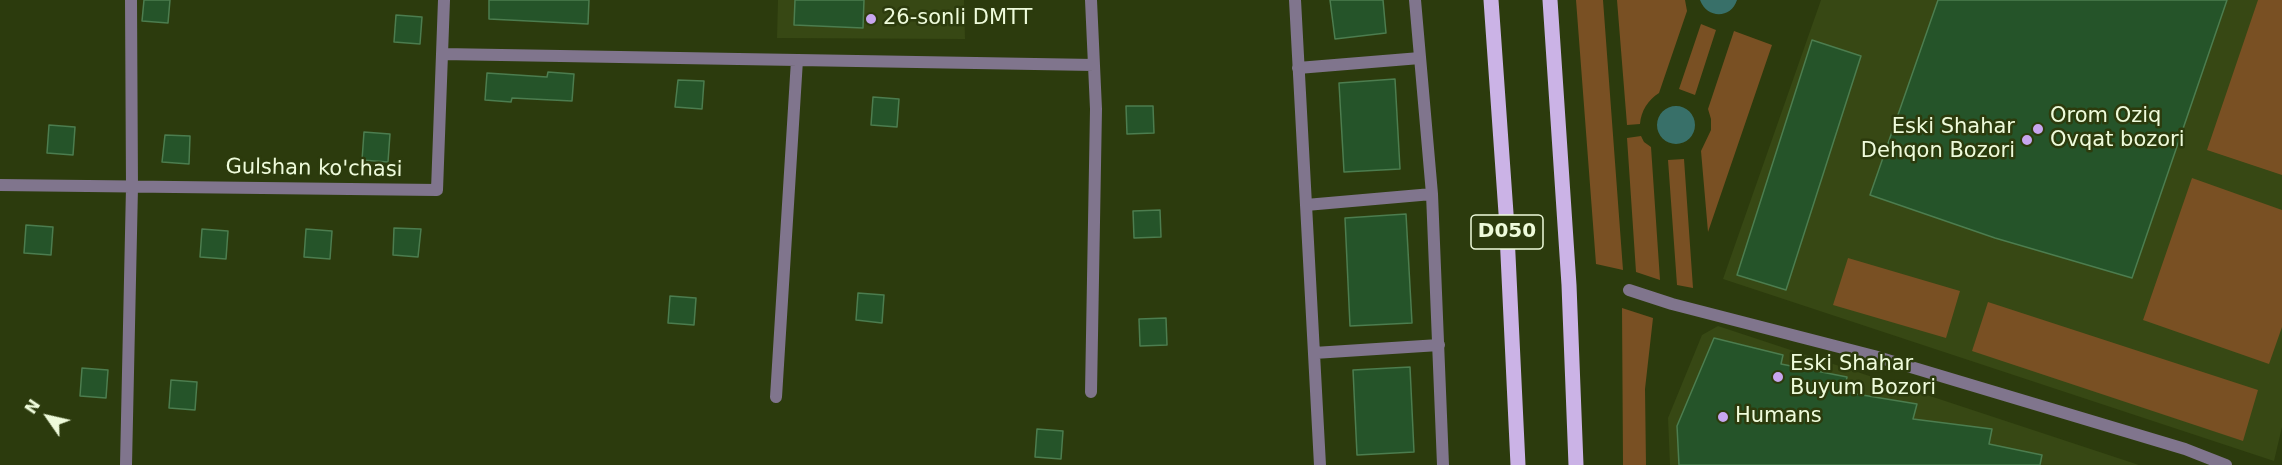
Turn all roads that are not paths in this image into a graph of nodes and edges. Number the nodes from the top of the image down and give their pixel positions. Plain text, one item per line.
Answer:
1 (131, 0) edge
2 (444, 0) edge
3 (1091, 0) edge
4 (1295, 0) edge
5 (1415, 0) edge
6 (1491, 0) edge
7 (1550, 0) edge
8 (442, 54) junction
9 (1420, 58) junction
10 (797, 60) junction
11 (1094, 65) junction
12 (1298, 68) junction
13 (0, 185) edge
14 (132, 187) junction
15 (1432, 195) junction
16 (1306, 205) junction
17 (1629, 290) dead end
18 (1439, 345) junction
19 (1314, 353) junction
20 (1090, 393) dead end
21 (776, 397) dead end
22 (126, 465) edge
23 (1320, 465) edge
24 (1443, 465) edge
25 (1518, 465) edge
26 (1576, 465) edge
27 (2226, 465) edge

1 - 14 street
2 - 8 street, Gulshan ko'chasi
3 - 11 street
4 - 12 street
5 - 9 street
6 - 25 main road, D050
7 - 26 main road, D050
8 - 10 street
8 - 14 street, Gulshan ko'chasi
9 - 12 street
9 - 15 street
10 - 11 street
10 - 21 street
11 - 20 street
12 - 16 street
13 - 14 street, Gulshan ko'chasi
14 - 22 street
15 - 16 street
15 - 18 street
16 - 19 street
17 - 27 street
18 - 19 street
18 - 24 street
19 - 23 street

